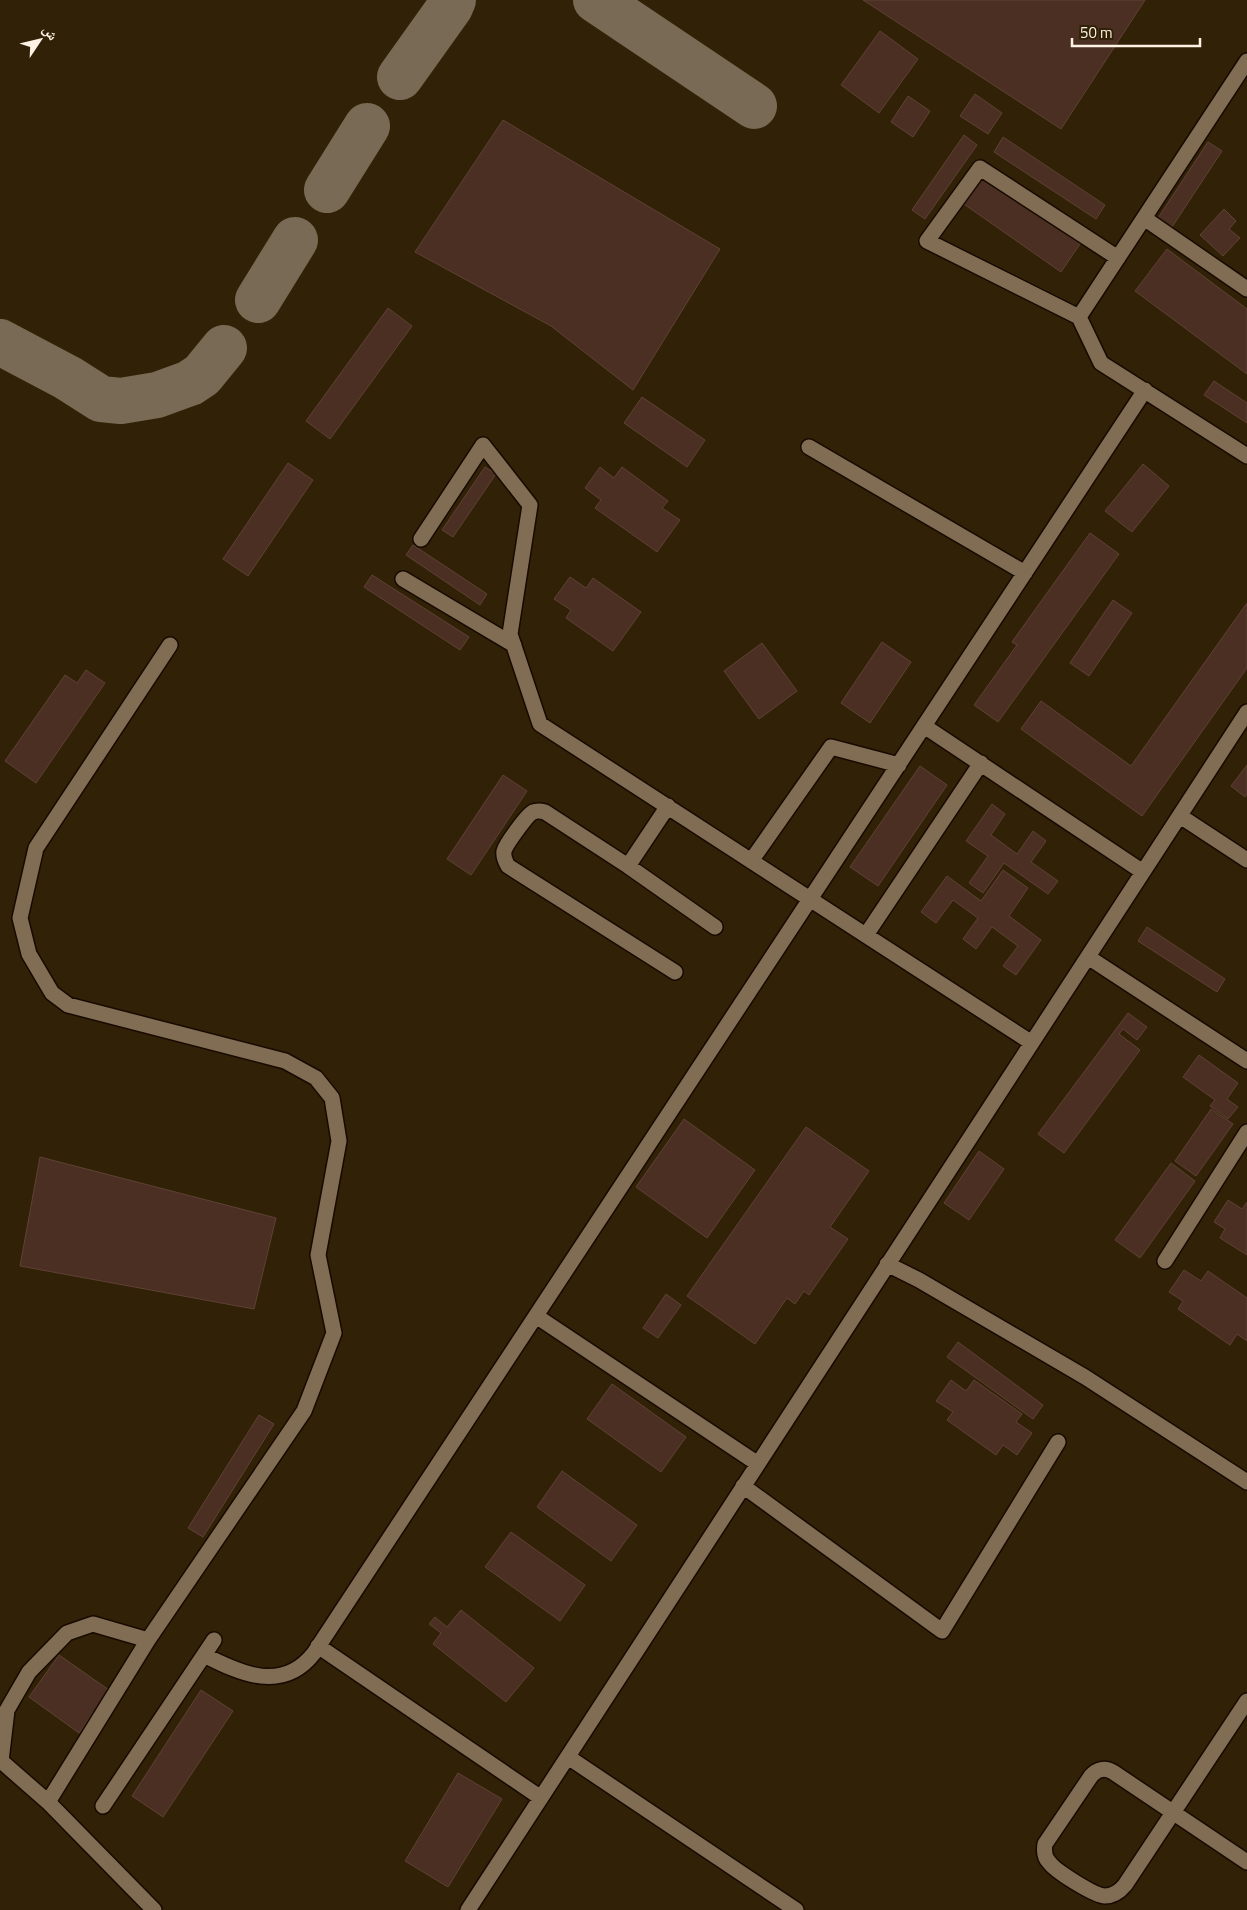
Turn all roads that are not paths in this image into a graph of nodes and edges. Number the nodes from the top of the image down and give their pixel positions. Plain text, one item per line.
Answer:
1 (1247, 60) edge
2 (1144, 218) junction
3 (1118, 258) junction
4 (1247, 289) edge
5 (1079, 317) junction
6 (1145, 390) junction
7 (809, 447) dead end
8 (1247, 456) edge
9 (421, 539) dead end
10 (1024, 573) junction
11 (403, 579) dead end
12 (170, 644) dead end
13 (514, 645) junction
14 (1247, 712) edge
15 (924, 726) junction
16 (899, 764) junction
17 (981, 764) junction
18 (668, 806) junction
19 (1180, 816) junction
20 (1247, 860) edge
21 (751, 861) junction
22 (628, 866) junction
23 (1143, 872) junction
24 (810, 899) junction
25 (714, 926) dead end
26 (866, 935) junction
27 (1088, 957) junction
28 (675, 972) dead end
29 (1032, 1043) junction
30 (1247, 1061) edge
31 (1247, 1132) edge
32 (1165, 1261) dead end
33 (887, 1264) junction
34 (536, 1316) junction
35 (1058, 1442) dead end
36 (758, 1464) junction
37 (1247, 1482) edge
38 (743, 1486) junction
39 (148, 1640) junction
40 (214, 1640) dead end
41 (318, 1646) junction
42 (204, 1655) junction
43 (1247, 1701) edge
44 (568, 1757) junction
45 (541, 1798) junction
46 (48, 1802) junction
47 (103, 1806) dead end
48 (1173, 1812) junction
49 (1247, 1862) edge
50 (154, 1910) edge
51 (468, 1910) edge
52 (796, 1910) edge

1 - 2 lane
2 - 3 lane
2 - 4 lane
3 - 5 lane
3 - 5 lane
5 - 6 lane
6 - 8 lane
6 - 10 lane
7 - 10 lane
9 - 13 lane
10 - 15 lane
11 - 13 lane
12 - 39 lane
13 - 18 lane
14 - 19 lane
15 - 16 lane
15 - 17 lane
16 - 21 lane
16 - 24 lane
17 - 23 lane
17 - 26 lane
18 - 21 lane
18 - 22 lane
19 - 20 lane
19 - 23 lane
21 - 24 lane
22 - 25 lane
22 - 28 lane
23 - 27 lane
24 - 26 lane
24 - 34 lane
26 - 29 lane
27 - 29 lane
27 - 30 lane
29 - 33 lane
31 - 32 lane
33 - 36 lane
33 - 37 lane
34 - 36 lane
34 - 41 lane
35 - 38 lane
36 - 38 lane
38 - 44 lane
39 - 46 lane
39 - 46 lane
40 - 42 lane
41 - 42 lane
41 - 45 lane
42 - 47 lane
43 - 48 lane
44 - 45 lane
44 - 52 lane
45 - 51 lane
46 - 50 lane
48 - 48 lane
48 - 49 lane

